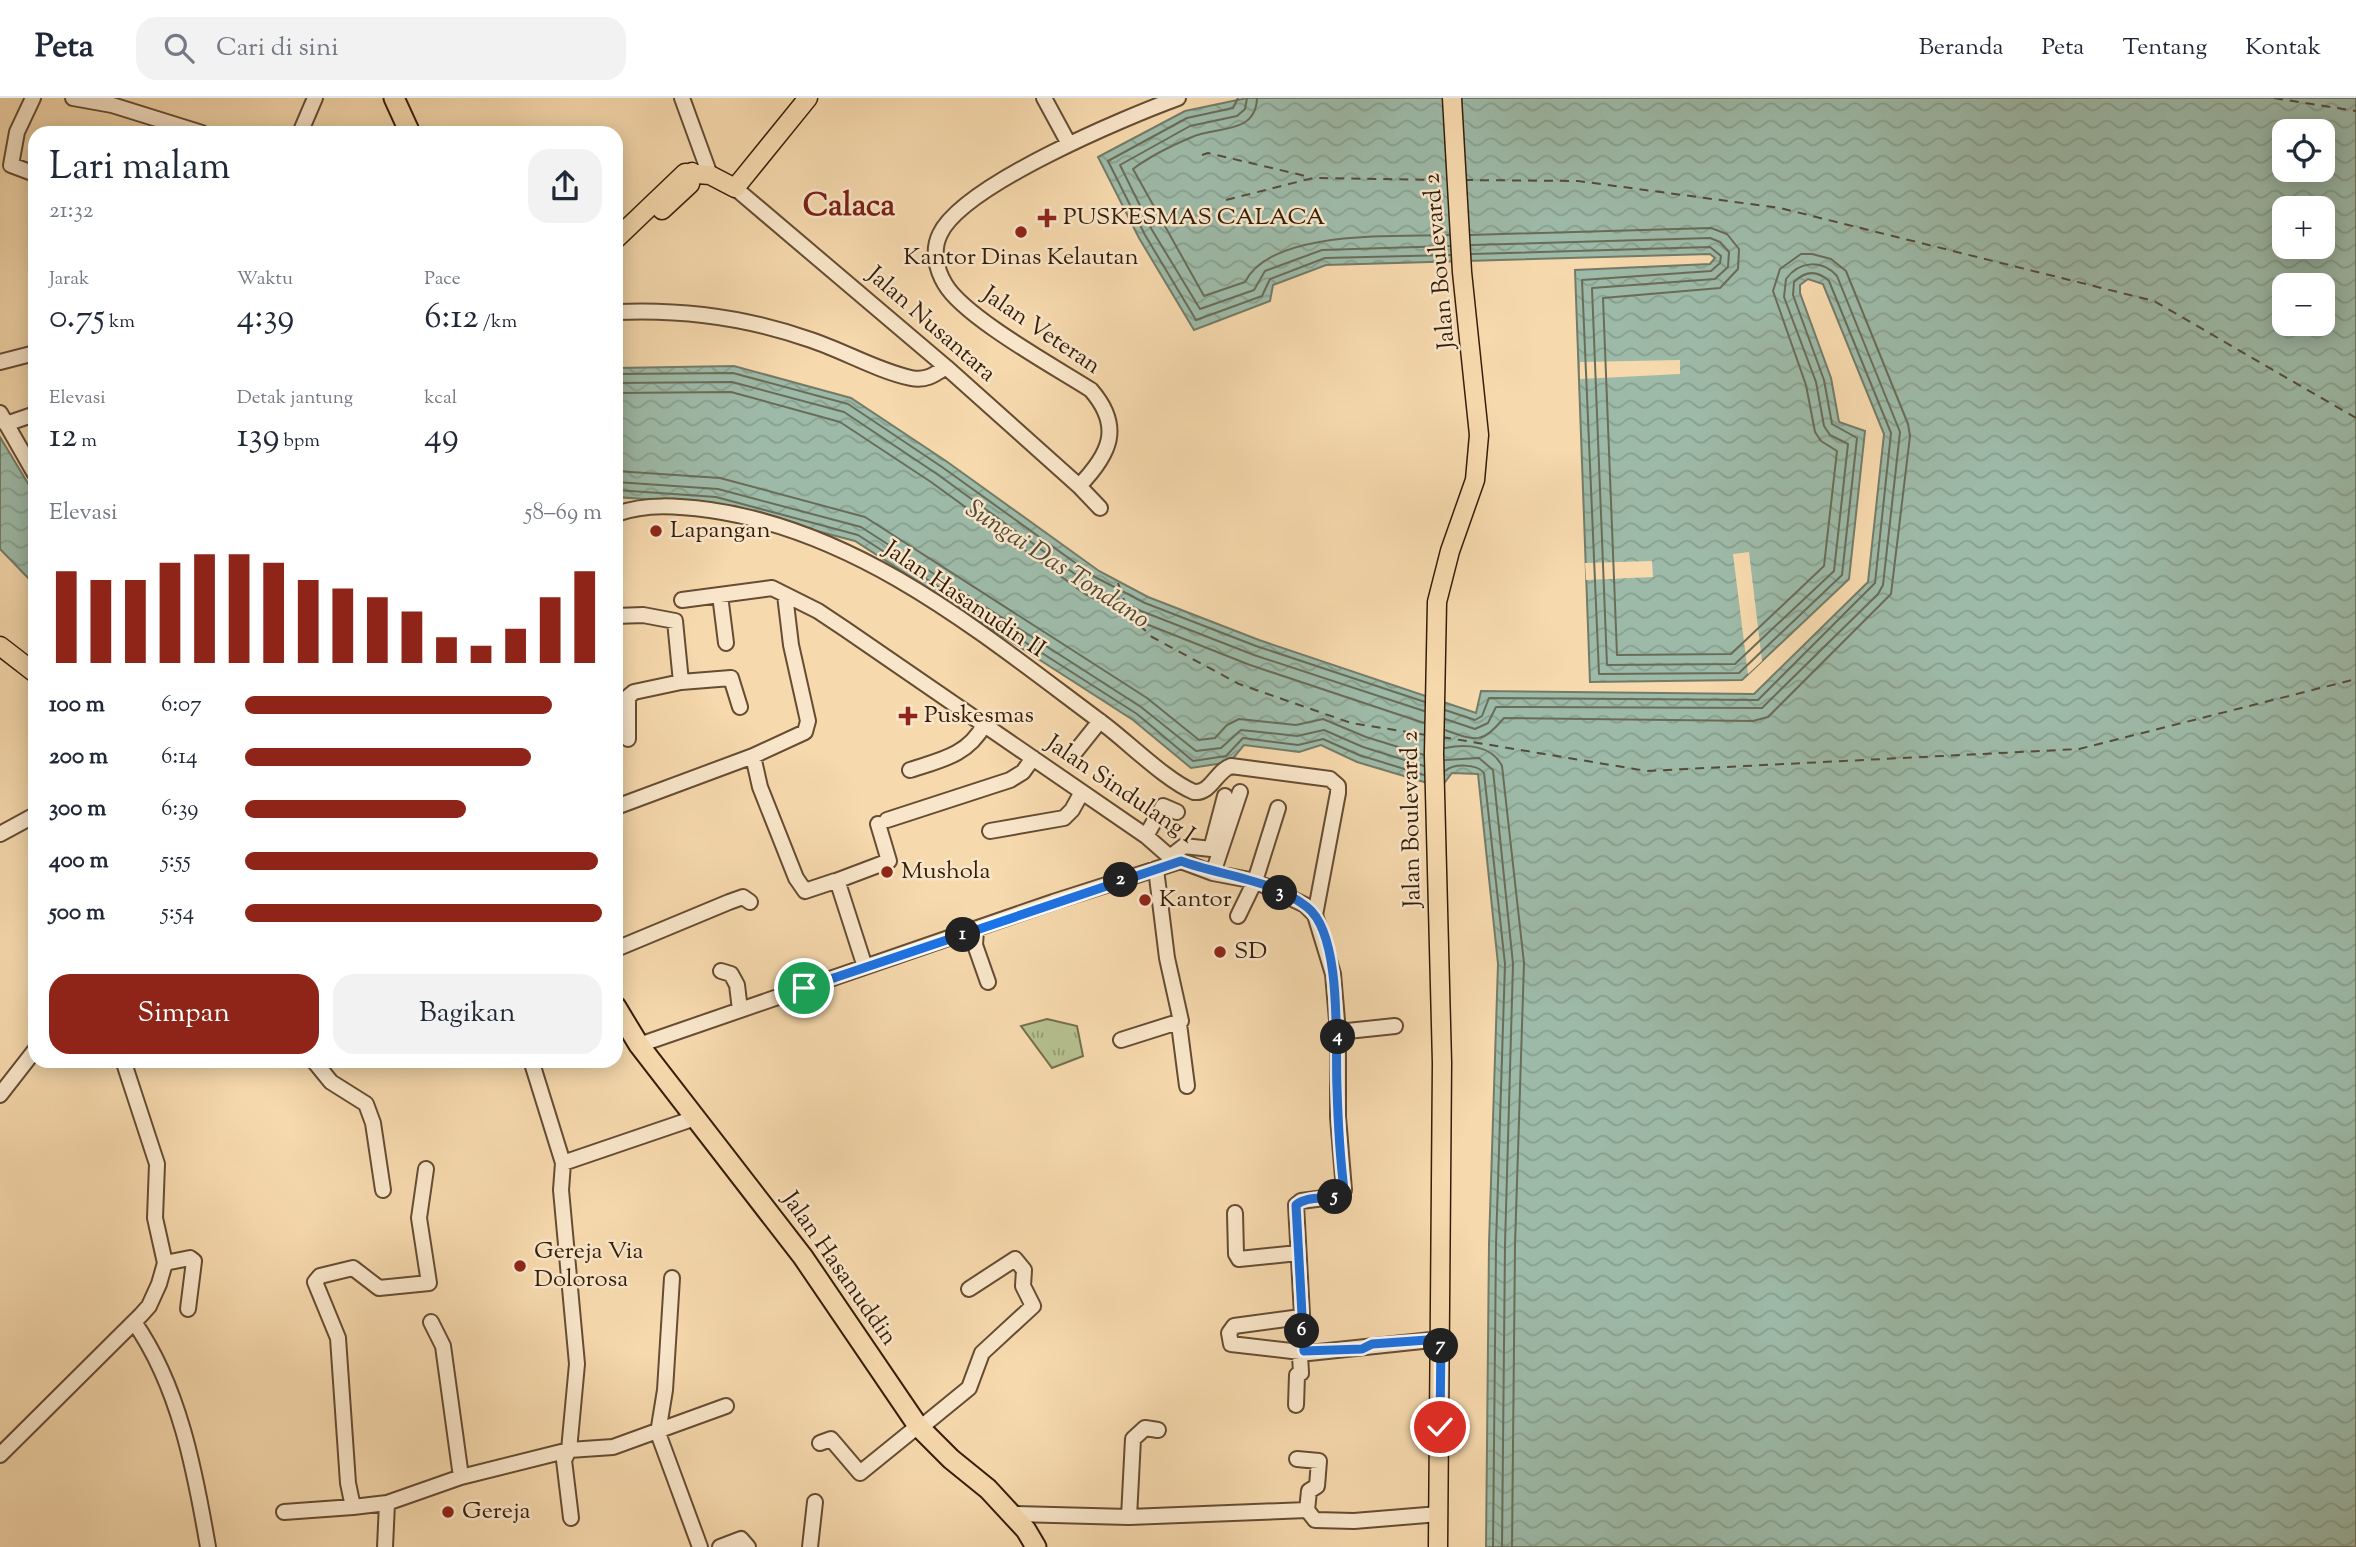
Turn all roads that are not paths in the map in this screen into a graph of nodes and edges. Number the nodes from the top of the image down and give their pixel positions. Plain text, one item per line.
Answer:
1 (33, 98) edge
2 (73, 98) edge
3 (315, 98) edge
4 (394, 98) edge
5 (682, 98) edge
6 (808, 98) edge
7 (1044, 98) edge
8 (1178, 98) edge
9 (1452, 98) edge
10 (180, 126) edge
11 (305, 126) edge
12 (407, 126) edge
13 (1069, 144) junction
14 (5, 159) edge
15 (28, 172) edge
16 (701, 174) junction
17 (735, 188) junction
18 (623, 232) edge
19 (623, 247) edge
20 (623, 312) edge
21 (28, 355) edge
22 (0, 362) edge
23 (946, 367) junction
24 (28, 415) edge
25 (3, 419) edge
26 (28, 462) edge
27 (1079, 486) junction
28 (1096, 504) dead end
29 (623, 512) edge
30 (720, 595) junction
31 (785, 595) junction
32 (682, 600) dead end
33 (623, 615) edge
34 (726, 643) dead end
35 (0, 646) edge
36 (28, 668) edge
37 (681, 682) junction
38 (740, 707) dead end
39 (1100, 721) junction
40 (984, 725) junction
41 (628, 739) dead end
42 (753, 755) junction
43 (1072, 756) dead end
44 (1033, 758) junction
45 (910, 770) dead end
46 (1083, 792) junction
47 (623, 804) edge
48 (1278, 808) dead end
49 (1177, 812) dead end
50 (28, 820) edge
51 (990, 831) dead end
52 (0, 834) edge
53 (1146, 836) junction
54 (1175, 859) junction
55 (1156, 869) junction
56 (1213, 873) junction
57 (836, 881) junction
58 (1255, 881) junction
59 (750, 902) dead end
60 (1315, 915) junction
61 (1238, 916) dead end
62 (976, 930) junction
63 (623, 946) edge
64 (865, 967) junction
65 (721, 971) dead end
66 (988, 982) dead end
67 (740, 1010) junction
68 (623, 1019) edge
69 (1179, 1024) junction
70 (1395, 1026) dead end
71 (1338, 1032) junction
72 (1121, 1040) dead end
73 (639, 1045) junction
74 (28, 1059) edge
75 (126, 1068) edge
76 (320, 1068) edge
77 (533, 1068) edge
78 (1187, 1086) dead end
79 (0, 1095) edge
80 (695, 1118) junction
81 (563, 1163) junction
82 (426, 1168) dead end
83 (383, 1190) dead end
84 (1236, 1213) dead end
85 (1298, 1253) junction
86 (165, 1263) junction
87 (672, 1278) dead end
88 (969, 1289) dead end
89 (188, 1309) dead end
90 (1301, 1317) junction
91 (134, 1322) junction
92 (431, 1322) dead end
93 (1441, 1339) junction
94 (1307, 1352) junction
95 (1296, 1405) dead end
96 (726, 1406) dead end
97 (919, 1427) junction
98 (1158, 1430) dead end
99 (658, 1433) junction
100 (820, 1443) dead end
101 (569, 1450) junction
102 (0, 1455) edge
103 (1297, 1459) dead end
104 (461, 1477) junction
105 (815, 1502) dead end
106 (387, 1503) junction
107 (353, 1507) junction
108 (1307, 1510) junction
109 (284, 1512) dead end
110 (1013, 1514) junction
111 (1439, 1514) junction
112 (1129, 1517) junction
113 (571, 1518) dead end
114 (208, 1547) edge
115 (384, 1547) edge
116 (700, 1547) edge
117 (720, 1547) edge
118 (748, 1547) edge
119 (810, 1547) edge
120 (1036, 1547) edge
121 (1438, 1547) edge

1 - 14 street
2 - 10 street
3 - 11 street
4 - 12 highway
5 - 16 street
6 - 17 main road
7 - 13 street
8 - 13 street, Jalan Veteran
9 - 93 main road, Jalan Boulevard 2
13 - 27 street, Jalan Veteran
14 - 15 street
16 - 17 main road
16 - 18 main road
16 - 19 main road
17 - 23 street, Jalan Nusantara
20 - 23 street
21 - 22 street
23 - 27 street, Jalan Nusantara
24 - 25 street
25 - 26 street
27 - 28 street, Jalan Nusantara
29 - 39 street, Jalan Hasanudin II
30 - 31 street
30 - 32 street
30 - 34 street
31 - 40 street, Jalan Sindulang I
31 - 42 street
33 - 37 street
35 - 36 main road
37 - 38 street
37 - 41 street
39 - 43 street
39 - 60 street, Jalan Hasanudin II
40 - 44 street, Jalan Sindulang I
40 - 45 street
42 - 47 street
42 - 57 street
44 - 46 street, Jalan Sindulang I
44 - 57 street
46 - 51 street
46 - 53 street, Jalan Sindulang I
48 - 58 street
49 - 53 street
50 - 52 street
53 - 54 street, Jalan Sindulang I
54 - 55 street
54 - 56 street, Jalan Sindulang I
54 - 56 street
55 - 62 street
55 - 69 street
56 - 58 street, Jalan Sindulang I
57 - 64 street
58 - 60 street, Jalan Sindulang I
58 - 61 street
59 - 63 street
60 - 71 street
62 - 64 street
62 - 66 street
64 - 67 street
65 - 67 street
67 - 73 street
68 - 73 highway, Jalan Hasanuddin
69 - 72 street
69 - 78 street
70 - 71 street
71 - 85 street
73 - 80 highway, Jalan Hasanuddin
74 - 79 street
75 - 86 street
76 - 83 street
77 - 81 street
80 - 81 street
80 - 97 highway, Jalan Hasanuddin
81 - 101 street
82 - 107 street
84 - 85 street
85 - 90 street
86 - 89 street
86 - 91 street
87 - 99 street
88 - 97 street
90 - 94 street
90 - 94 street
91 - 102 street
91 - 114 street
92 - 104 street
93 - 94 street
93 - 111 main road, Jalan Boulevard 2
94 - 95 street
96 - 99 street
97 - 100 street
97 - 110 highway, Jalan Hasanuddin
98 - 112 street
99 - 101 street
99 - 116 street
101 - 104 street
101 - 113 street
103 - 108 street
104 - 106 street
105 - 119 street
106 - 107 street
106 - 115 street
107 - 109 street
108 - 111 street
108 - 112 street
110 - 112 street
110 - 120 highway, Jalan Hasanuddin
111 - 121 main road, Jalan Boulevard 2
117 - 118 street

